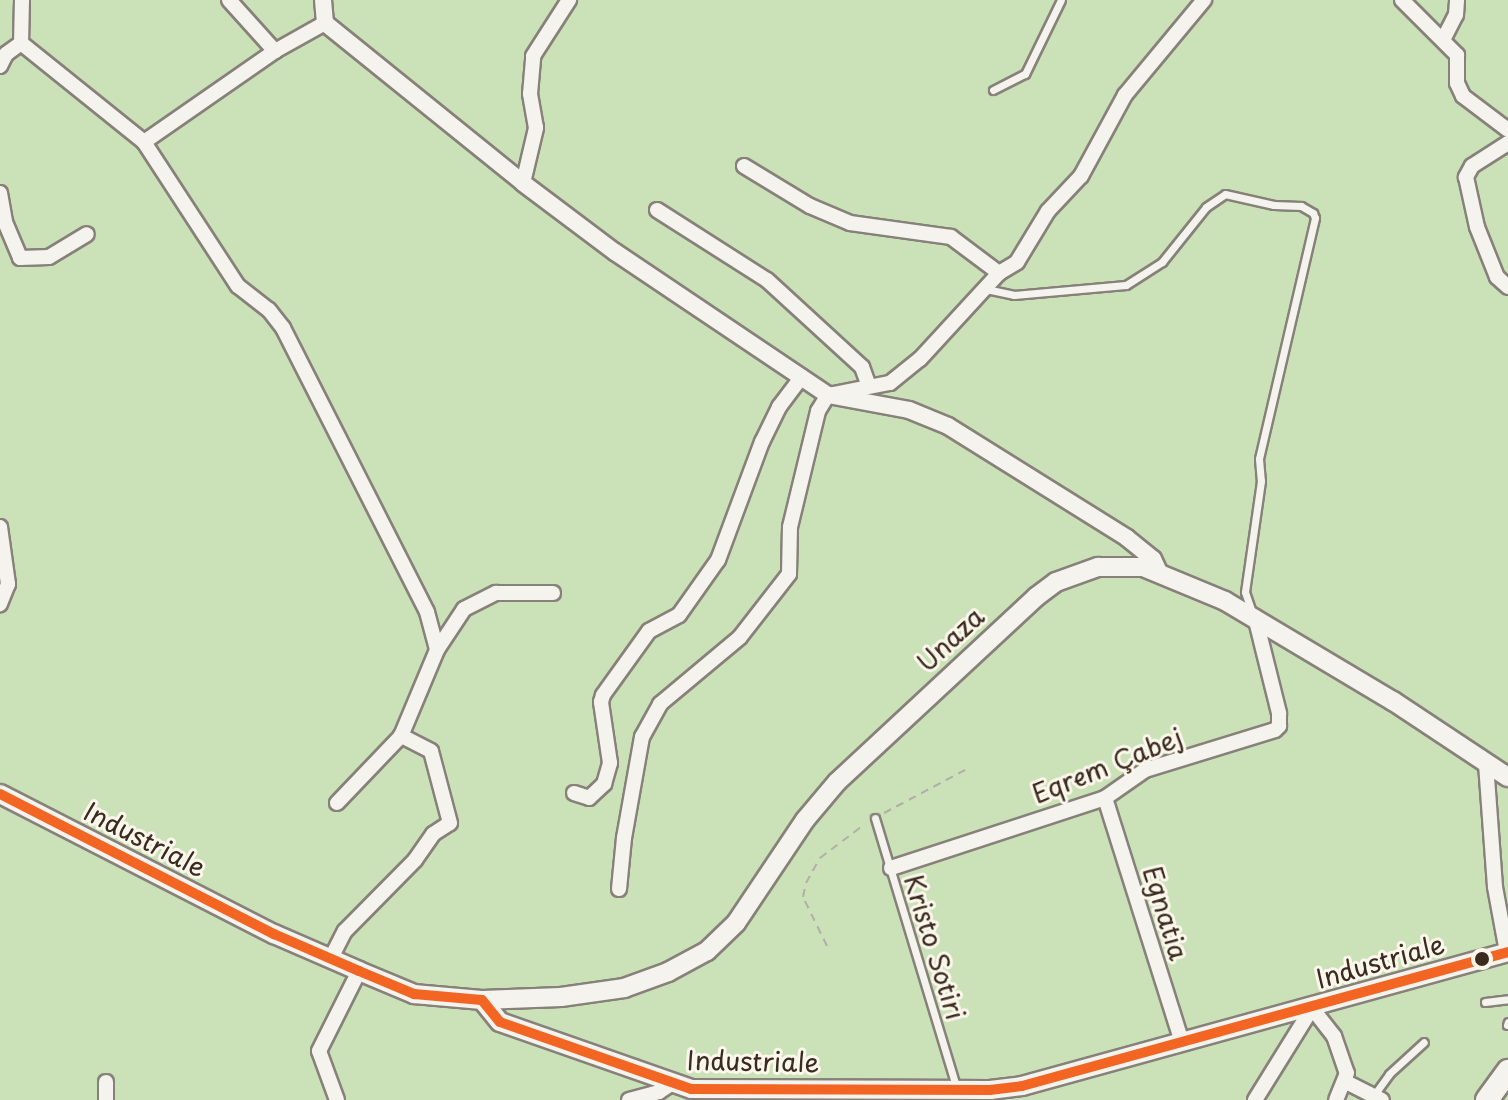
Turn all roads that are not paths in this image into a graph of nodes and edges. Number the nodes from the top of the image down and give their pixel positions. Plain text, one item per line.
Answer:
1 (22, 0) edge
2 (229, 0) edge
3 (569, 0) edge
4 (1061, 0) edge
5 (1204, 0) edge
6 (1402, 0) edge
7 (1457, 0) edge
8 (327, 7) edge
9 (1443, 40) junction
10 (21, 43) junction
11 (275, 51) junction
12 (0, 66) edge
13 (993, 90) dead end
14 (1508, 130) edge
15 (144, 142) junction
16 (1508, 143) edge
17 (744, 166) dead end
18 (523, 183) junction
19 (0, 193) edge
20 (657, 210) dead end
21 (87, 234) dead end
22 (999, 273) junction
23 (1504, 278) edge
24 (984, 288) junction
25 (802, 377) junction
26 (869, 386) junction
27 (828, 395) junction
28 (0, 527) edge
29 (1159, 572) junction
30 (553, 593) dead end
31 (0, 604) edge
32 (1255, 617) junction
33 (437, 650) junction
34 (401, 736) junction
35 (1486, 764) junction
36 (1508, 776) edge
37 (574, 793) dead end
38 (0, 794) edge
39 (1105, 798) junction
40 (337, 803) dead end
41 (875, 818) road end
42 (891, 868) junction
43 (619, 889) dead end
44 (1507, 952) edge
45 (331, 958) junction
46 (359, 971) junction
47 (1508, 999) edge
48 (482, 1000) junction
49 (1485, 1002) dead end
50 (1312, 1008) junction
51 (1182, 1042) junction
52 (1424, 1042) dead end
53 (1508, 1071) edge
54 (106, 1082) dead end
55 (1346, 1082) junction
56 (671, 1084) junction
57 (956, 1089) junction
58 (691, 1094) edge
59 (837, 1094) edge
60 (1378, 1097) edge
61 (106, 1100) edge
62 (337, 1100) edge
63 (629, 1100) edge
64 (1255, 1100) edge
65 (1336, 1100) edge
66 (1487, 1100) edge

1 - 10 street
2 - 11 street
3 - 18 street
4 - 13 lane
5 - 22 street
6 - 9 street
7 - 9 street
8 - 11 street
8 - 18 street
9 - 14 street
10 - 12 street
10 - 15 street
11 - 15 street
15 - 33 street
16 - 23 street
17 - 22 street
18 - 25 street
19 - 21 street
20 - 26 street
22 - 24 street
24 - 26 street
24 - 32 lane
25 - 27 street
25 - 37 street
26 - 27 street
27 - 29 street
27 - 43 street
28 - 31 street
29 - 32 main road, Unaza
29 - 48 main road, Unaza
30 - 33 street
32 - 35 main road, Unaza
32 - 39 street, Eqrem Çabej
33 - 34 street
34 - 40 street
34 - 45 street
35 - 36 main road, Unaza
35 - 44 street
38 - 45 main road, Industriale
39 - 42 street, Eqrem Çabej
39 - 51 street, Egnatia
41 - 42 lane, Kristo Sotiri
42 - 57 lane, Kristo Sotiri
44 - 50 main road, Industriale
45 - 46 main road, Industriale
46 - 48 main road, Industriale
46 - 62 street
47 - 49 lane
48 - 56 main road, Industriale
50 - 51 main road, Industriale
50 - 55 street
50 - 64 street
51 - 57 main road, Industriale
52 - 60 lane
53 - 66 main road
54 - 61 street
55 - 60 street
55 - 65 street
56 - 58 main road, Industriale
56 - 63 street
57 - 59 main road, Industriale
58 - 59 main road, Industriale

